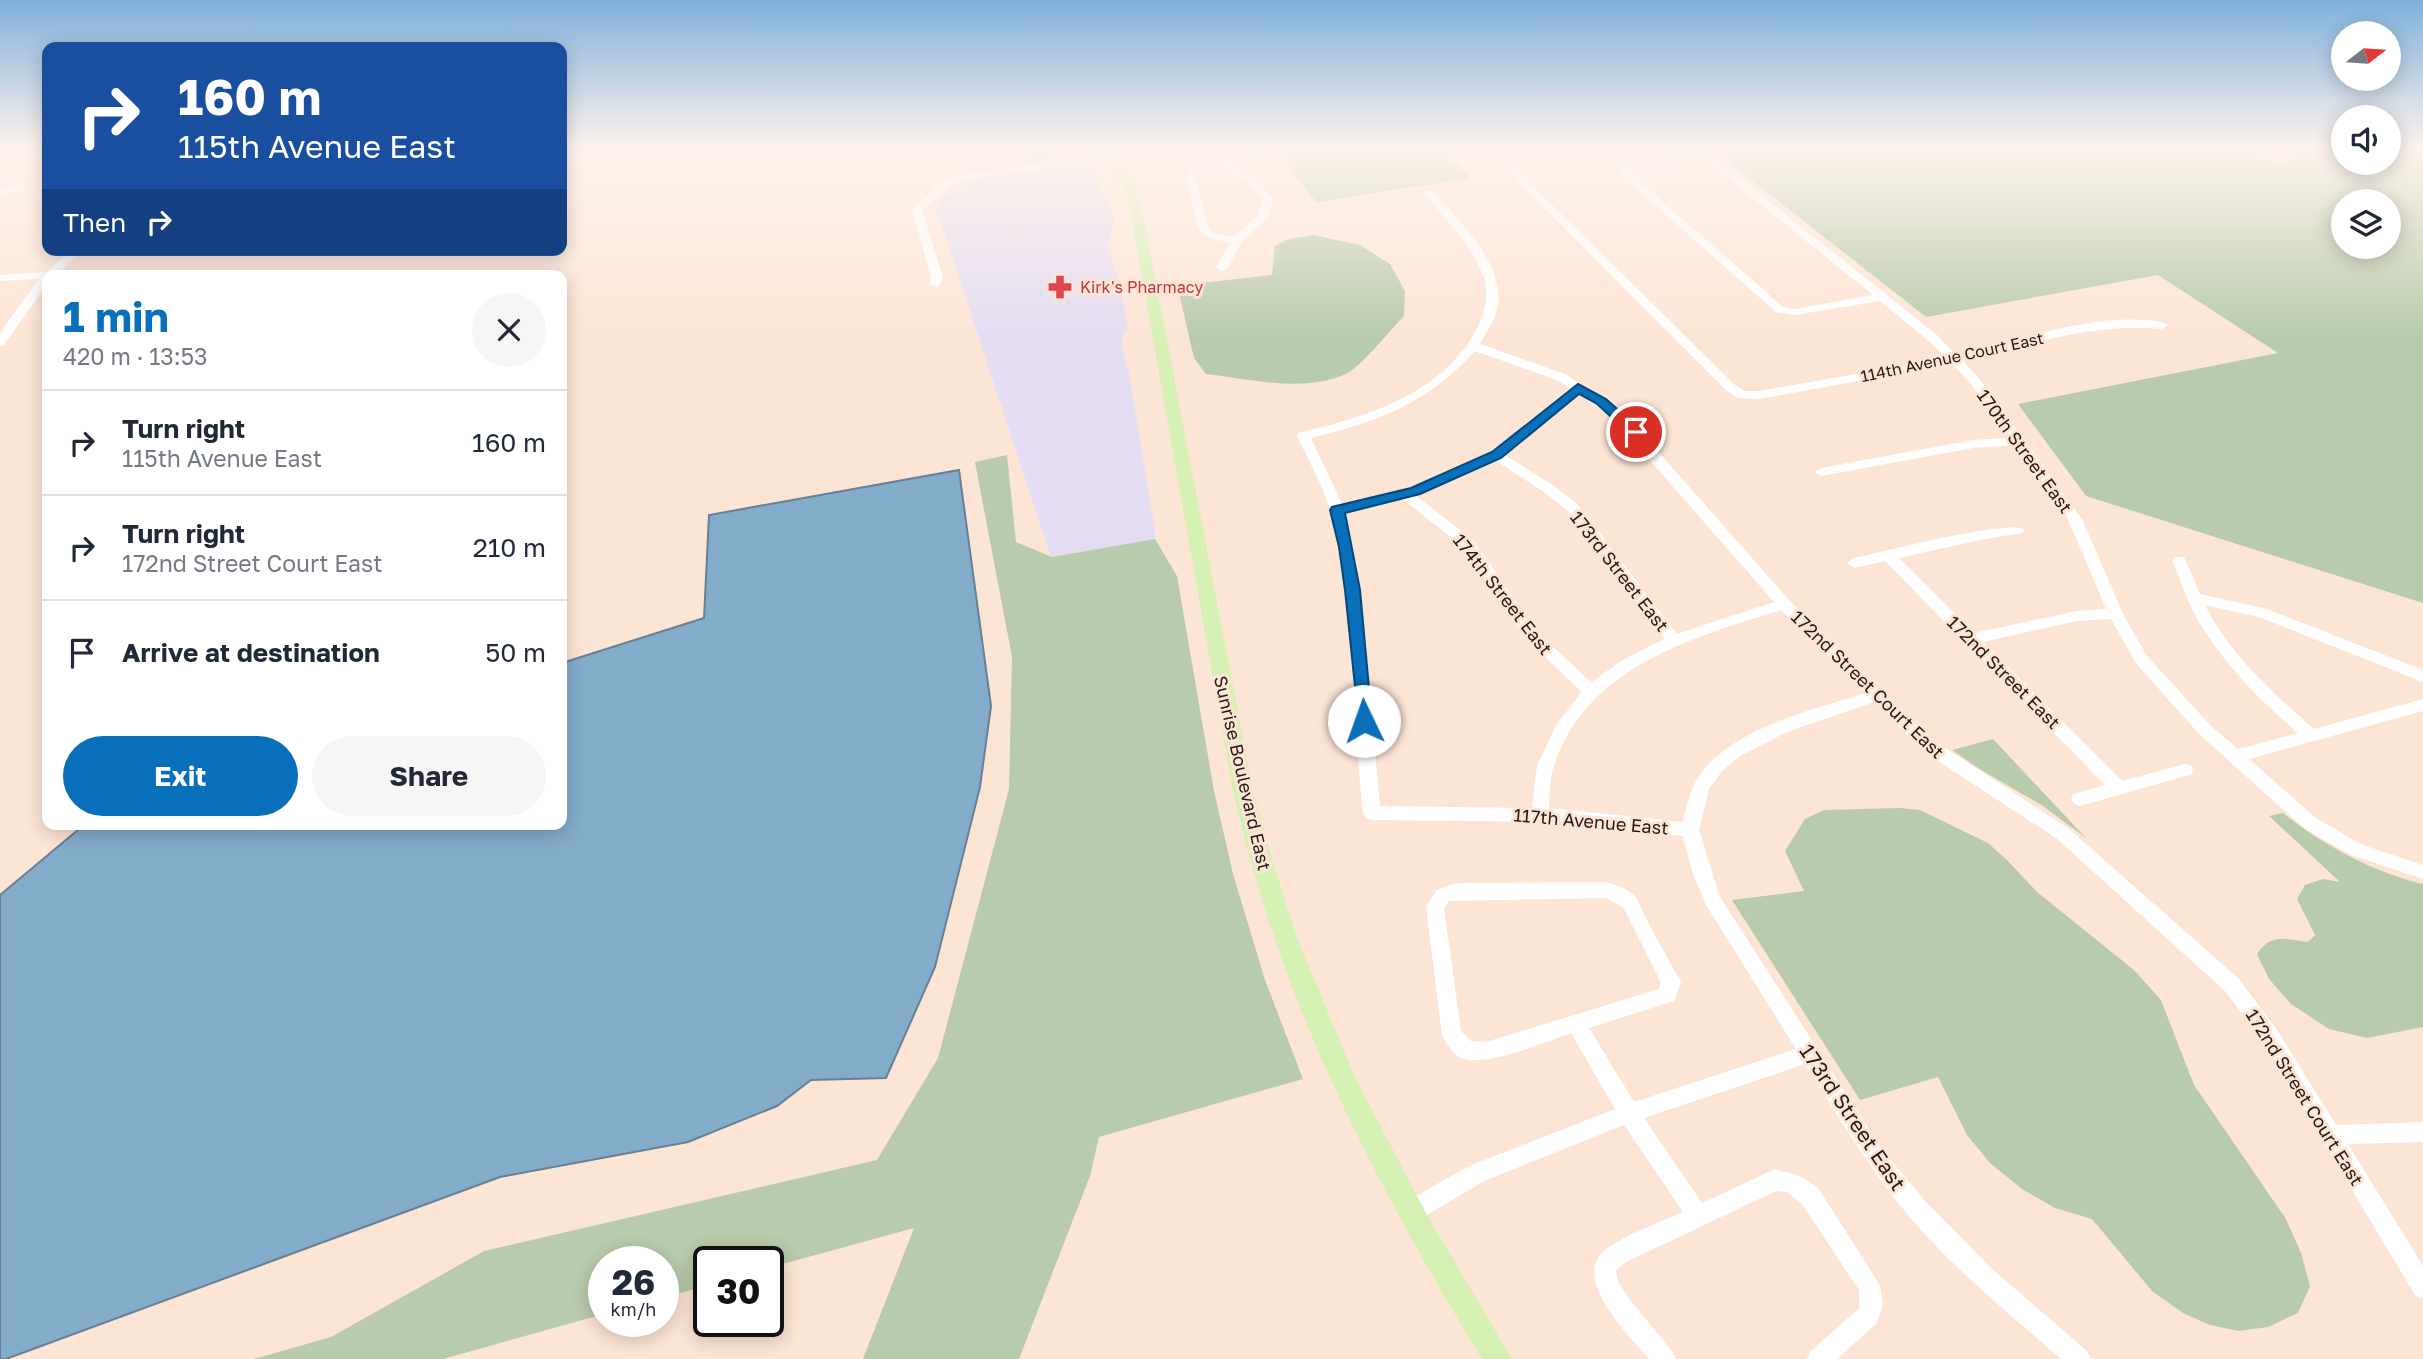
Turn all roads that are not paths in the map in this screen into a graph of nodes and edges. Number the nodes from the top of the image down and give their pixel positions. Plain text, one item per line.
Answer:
1 (919, 211) edge
2 (1136, 211) edge
3 (1199, 211) edge
4 (1264, 211) edge
5 (1444, 211) edge
6 (1553, 211) edge
7 (1666, 211) edge
8 (1775, 211) edge
9 (1236, 242) junction
10 (71, 256) edge
11 (1222, 268) dead end
12 (55, 270) edge
13 (42, 276) edge
14 (0, 278) edge
15 (42, 283) edge
16 (934, 285) dead end
17 (1883, 297) junction
18 (2162, 325) dead end
19 (0, 342) edge
20 (1473, 346) junction
21 (1956, 359) junction
22 (1578, 388) junction
23 (2019, 440) junction
24 (1496, 455) junction
25 (1821, 472) dead end
26 (1405, 494) junction
27 (1337, 510) junction
28 (2018, 530) dead end
29 (1889, 555) junction
30 (2179, 560) dead end
31 (1854, 563) dead end
32 (2195, 598) junction
33 (1784, 604) junction
34 (2115, 614) junction
35 (1972, 639) junction
36 (1674, 640) junction
37 (2423, 676) edge
38 (1590, 690) junction
39 (1877, 695) junction
40 (2423, 705) edge
41 (2311, 735) junction
42 (2233, 757) junction
43 (2185, 770) dead end
44 (2118, 788) junction
45 (2080, 799) dead end
46 (1540, 814) junction
47 (1689, 830) junction
48 (2423, 872) edge
49 (1576, 1023) junction
50 (1809, 1054) junction
51 (1629, 1114) junction
52 (2423, 1132) edge
53 (2329, 1135) junction
54 (1412, 1211) junction
55 (1699, 1217) junction
56 (2423, 1287) edge
57 (1498, 1359) edge
58 (1664, 1359) edge
59 (1818, 1359) edge
60 (2079, 1359) edge

1 - 16 street
2 - 54 main road, Sunrise Boulevard East
3 - 9 street
4 - 9 street
5 - 20 street
6 - 21 street, 114th Avenue Court East
7 - 17 street
8 - 17 street, 170th Street East
9 - 11 street
10 - 12 street
13 - 14 street
15 - 19 street
17 - 21 street, 170th Street East
18 - 21 street, 114th Avenue Court East
20 - 22 street, 172nd Street Court East
20 - 27 street
21 - 23 street, 170th Street East
22 - 24 street
22 - 33 street, 172nd Street Court East
23 - 25 street
23 - 34 street, 170th Street East
24 - 26 street
24 - 36 street, 173rd Street East
26 - 27 street
26 - 38 street, 174th Street East
27 - 46 street, 117th Avenue East
28 - 29 street
29 - 31 street
29 - 35 street, 172nd Street East
30 - 32 street
32 - 37 street
32 - 41 street
33 - 36 street
33 - 39 street, 172nd Street Court East
34 - 35 street
34 - 42 street, 170th Street East
35 - 44 street, 172nd Street East
36 - 38 street
38 - 46 street
39 - 47 street, 117th Avenue East
39 - 53 street, 172nd Street Court East
40 - 41 street
41 - 42 street
42 - 48 street, 170th Street East
43 - 44 street
44 - 45 street
46 - 47 street, 117th Avenue East
47 - 50 street, 173rd Street East
49 - 49 street
49 - 51 street
50 - 51 street
50 - 60 street, 173rd Street East
51 - 54 street
51 - 55 street
52 - 53 street
53 - 56 street, 172nd Street Court East
54 - 57 main road, Sunrise Boulevard East
55 - 58 street
55 - 59 street

